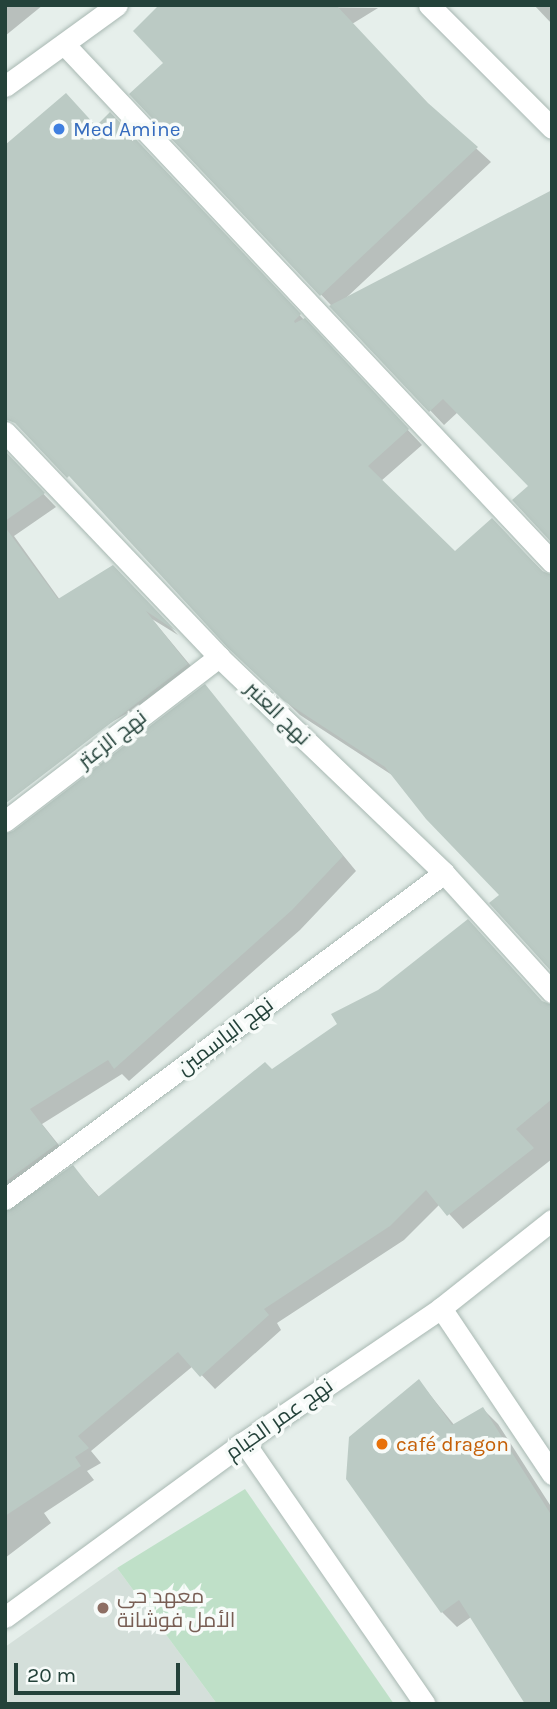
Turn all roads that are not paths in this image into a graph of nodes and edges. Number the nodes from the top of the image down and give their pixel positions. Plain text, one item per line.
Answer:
1 (117, 5) edge
2 (429, 5) edge
3 (64, 44) junction
4 (5, 86) edge
5 (552, 128) edge
6 (5, 432) edge
7 (552, 562) edge
8 (219, 657) junction
9 (5, 821) edge
10 (444, 873) junction
11 (552, 992) edge
12 (5, 1199) edge
13 (552, 1220) edge
14 (441, 1308) junction
15 (244, 1442) junction
16 (552, 1474) edge
17 (5, 1617) edge
18 (425, 1704) edge

1 - 3 street
2 - 5 street
3 - 4 street
3 - 7 street
6 - 8 street, نهج العنبر
8 - 9 street, نهج الزعتر
8 - 10 street, نهج العنبر
10 - 11 street, نهج العنبر
10 - 12 street, نهج الياسمين
13 - 14 street, نهج عمر الخيام
14 - 15 street, نهج عمر الخيام
14 - 16 street
15 - 17 street, نهج عمر الخيام
15 - 18 street

